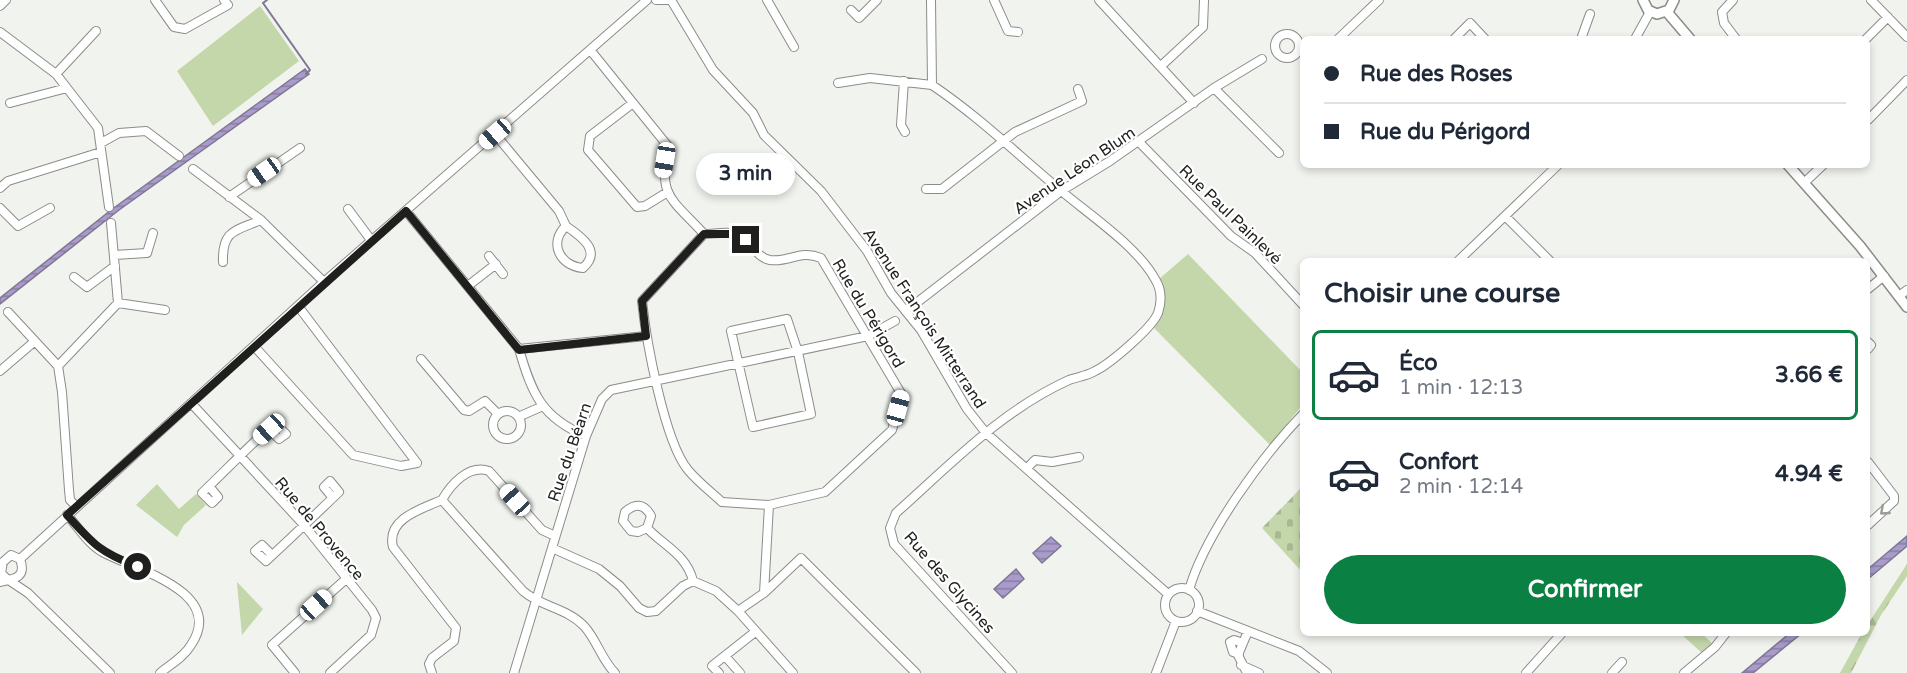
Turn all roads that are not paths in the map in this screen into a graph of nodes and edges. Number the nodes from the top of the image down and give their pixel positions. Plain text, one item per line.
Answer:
1 (6, 0) edge
2 (155, 0) edge
3 (224, 0) edge
4 (647, 0) edge
5 (656, 0) edge
6 (671, 0) edge
7 (767, 0) edge
8 (877, 0) edge
9 (931, 0) edge
10 (994, 0) edge
11 (1099, 0) edge
12 (1204, 0) edge
13 (1379, 0) edge
14 (1643, 0) edge
15 (1733, 0) edge
16 (1871, 0) edge
17 (0, 6) edge
18 (1671, 6) edge
19 (851, 10) dead end
20 (1650, 12) junction
21 (1590, 14) dead end
22 (1888, 17) junction
23 (96, 31) dead end
24 (0, 32) edge
25 (1018, 32) dead end
26 (1341, 36) edge
27 (1457, 36) edge
28 (1482, 36) edge
29 (1582, 36) edge
30 (1637, 36) edge
31 (1688, 36) edge
32 (1734, 36) edge
33 (1869, 36) edge
34 (1907, 37) edge
35 (794, 47) dead end
36 (591, 51) junction
37 (1262, 59) dead end
38 (1161, 66) junction
39 (56, 74) junction
40 (1907, 80) edge
41 (904, 81) junction
42 (838, 82) dead end
43 (932, 85) junction
44 (67, 88) junction
45 (1214, 88) junction
46 (1078, 89) dead end
47 (10, 103) dead end
48 (633, 103) junction
49 (1194, 103) junction
50 (1870, 118) edge
51 (905, 132) dead end
52 (495, 134) junction
53 (1004, 141) junction
54 (1139, 142) junction
55 (101, 148) junction
56 (300, 148) dead end
57 (1279, 153) dead end
58 (178, 156) dead end
59 (1555, 168) edge
60 (1791, 168) edge
61 (1820, 168) edge
62 (193, 169) dead end
63 (1804, 183) junction
64 (0, 188) edge
65 (926, 189) dead end
66 (1061, 191) junction
67 (666, 193) junction
68 (229, 197) junction
69 (109, 207) dead end
70 (0, 208) edge
71 (50, 208) dead end
72 (348, 209) dead end
73 (406, 211) junction
74 (1505, 216) junction
75 (261, 220) junction
76 (111, 224) dead end
77 (566, 226) junction
78 (153, 233) dead end
79 (704, 234) junction
80 (371, 240) junction
81 (114, 255) junction
82 (489, 256) dead end
83 (1461, 258) edge
84 (1547, 258) edge
85 (1869, 258) edge
86 (1870, 260) edge
87 (223, 262) dead end
88 (496, 264) junction
89 (115, 266) junction
90 (503, 274) dead end
91 (1884, 276) junction
92 (74, 277) dead end
93 (324, 282) junction
94 (469, 285) junction
95 (1870, 287) edge
96 (1903, 293) edge
97 (1300, 302) edge
98 (118, 303) junction
99 (298, 306) junction
100 (1907, 307) edge
101 (165, 310) dead end
102 (906, 311) junction
103 (8, 312) dead end
104 (895, 321) dead end
105 (646, 336) junction
106 (868, 336) junction
107 (35, 341) junction
108 (254, 346) junction
109 (519, 350) junction
110 (798, 352) junction
111 (421, 359) dead end
112 (740, 365) junction
113 (58, 366) junction
114 (0, 371) edge
115 (657, 380) junction
116 (191, 403) junction
117 (543, 406) junction
118 (498, 414) junction
119 (518, 417) junction
120 (1300, 418) edge
121 (269, 429) dead end
122 (986, 433) junction
123 (586, 436) junction
124 (239, 456) junction
125 (1079, 457) dead end
126 (1870, 465) edge
127 (1026, 468) junction
128 (209, 486) dead end
129 (333, 498) dead end
130 (442, 500) junction
131 (769, 505) junction
132 (76, 506) junction
133 (67, 515) junction
134 (1870, 523) edge
135 (304, 525) junction
136 (647, 528) dead end
137 (555, 536) junction
138 (552, 548) junction
139 (272, 555) dead end
140 (2, 557) edge
141 (20, 559) junction
142 (0, 570) edge
143 (21, 574) junction
144 (346, 579) junction
145 (6, 581) edge
146 (693, 581) junction
147 (1189, 590) junction
148 (28, 592) junction
149 (764, 592) junction
150 (1168, 594) junction
151 (536, 602) junction
152 (738, 611) junction
153 (1197, 611) junction
154 (1176, 621) junction
155 (1248, 630) junction
156 (754, 632) junction
157 (1559, 636) edge
158 (1724, 636) edge
159 (1243, 643) junction
160 (1239, 654) junction
161 (724, 656) junction
162 (1622, 662) dead end
163 (1241, 664) junction
164 (110, 673) edge
165 (160, 673) edge
166 (296, 673) edge
167 (330, 673) edge
168 (432, 673) edge
169 (514, 673) edge
170 (615, 673) edge
171 (719, 673) edge
172 (740, 673) edge
173 (793, 673) edge
174 (916, 673) edge
175 (1012, 673) edge
176 (1156, 673) edge
177 (1247, 673) edge
178 (1259, 673) edge
179 (1327, 673) edge
180 (1526, 673) edge
181 (1612, 673) edge
182 (1684, 673) edge

1 - 17 street
2 - 3 street
4 - 36 street
5 - 6 street
6 - 102 street, Avenue François Mitterrand
7 - 35 street
8 - 19 street
9 - 43 street
10 - 25 street
11 - 38 street
12 - 38 street
13 - 26 street
14 - 20 main road
15 - 32 street
16 - 22 street
18 - 20 main road
18 - 31 main road
20 - 30 street
21 - 29 street
22 - 33 street
22 - 34 street
23 - 39 street
24 - 39 street
27 - 28 street
36 - 48 street
36 - 52 street
37 - 45 street, Avenue Léon Blum
38 - 49 street
39 - 44 street
40 - 50 street
41 - 42 street
41 - 43 street
41 - 51 street
43 - 53 street, Rue des Glycines
44 - 47 street
44 - 55 street
45 - 49 street, Avenue Léon Blum
45 - 57 street
46 - 53 street
48 - 67 street
48 - 67 street
49 - 54 street, Avenue Léon Blum
52 - 73 street
52 - 77 street
53 - 65 street
53 - 66 street, Rue des Glycines
54 - 66 street, Avenue Léon Blum
54 - 97 street, Rue Paul Painlevé
55 - 58 street
55 - 64 street
55 - 69 street
56 - 68 street
59 - 74 street
60 - 63 main road
61 - 63 street
62 - 68 street
63 - 85 main road
66 - 102 street, Avenue Léon Blum
66 - 122 street, Rue des Glycines
67 - 79 street
68 - 75 street
70 - 71 street
72 - 80 street
73 - 80 street
73 - 94 street
74 - 83 street
74 - 84 street
75 - 87 street
75 - 93 street
76 - 81 street
77 - 77 street
78 - 81 street
79 - 105 street, Rue du Périgord
79 - 106 street, Rue du Périgord
80 - 93 street
81 - 89 street
82 - 88 street
86 - 91 main road
88 - 90 street
88 - 94 street
89 - 92 street
89 - 98 street
91 - 95 street
91 - 96 main road
93 - 99 street
94 - 109 street
96 - 100 main road
98 - 101 street
98 - 113 street
99 - 108 street
99 - 108 street
102 - 122 street, Avenue François Mitterrand
103 - 107 street
104 - 106 street, Rue du Béarn
105 - 109 street
105 - 115 street, Rue du Périgord
106 - 110 street, Rue du Béarn
106 - 131 street, Rue du Périgord
107 - 113 street
107 - 114 street
108 - 116 street
109 - 117 street
110 - 112 street, Rue du Béarn
110 - 112 street
110 - 112 street
111 - 118 street
112 - 115 street, Rue du Béarn
113 - 132 street
115 - 123 street, Rue du Béarn
115 - 131 street, Rue du Périgord
116 - 124 street, Rue de Provence
116 - 132 street
117 - 119 street
117 - 123 street
118 - 119 street
118 - 119 street
120 - 147 street
121 - 124 street
122 - 127 street, Avenue François Mitterrand
122 - 175 street, Rue des Glycines
123 - 137 street, Rue du Béarn
124 - 128 street
124 - 135 street, Rue de Provence
125 - 127 street
126 -> 134 street
127 - 150 street, Avenue François Mitterrand
129 - 135 street
130 - 137 street
130 - 151 street
130 - 168 street
131 - 149 street
132 - 133 street
133 - 141 street
133 - 165 street
135 - 139 street
135 - 144 street, Rue de Provence
136 - 146 street
137 - 138 street, Rue du Béarn
138 - 146 street
138 - 151 street, Rue du Béarn
140 - 141 street
140 - 142 street
141 - 143 street
142 - 145 street
143 - 145 street
143 - 148 street
144 - 166 street
144 - 167 street, Rue de Provence
145 - 148 street
146 - 152 street
147 - 150 street
147 - 153 street
148 - 164 street
149 - 152 street
149 - 174 street
150 - 154 street
151 - 169 street, Rue du Béarn
151 - 170 street
152 - 156 street
153 - 154 street
153 - 155 street
154 - 176 street
155 - 159 street
155 - 179 street
156 - 161 street
156 - 173 street
157 - 180 street
158 - 182 street
159 - 160 street
159 - 160 street
160 - 163 street
161 - 171 street
161 - 172 street
162 - 181 street
163 - 177 street
163 - 178 street

